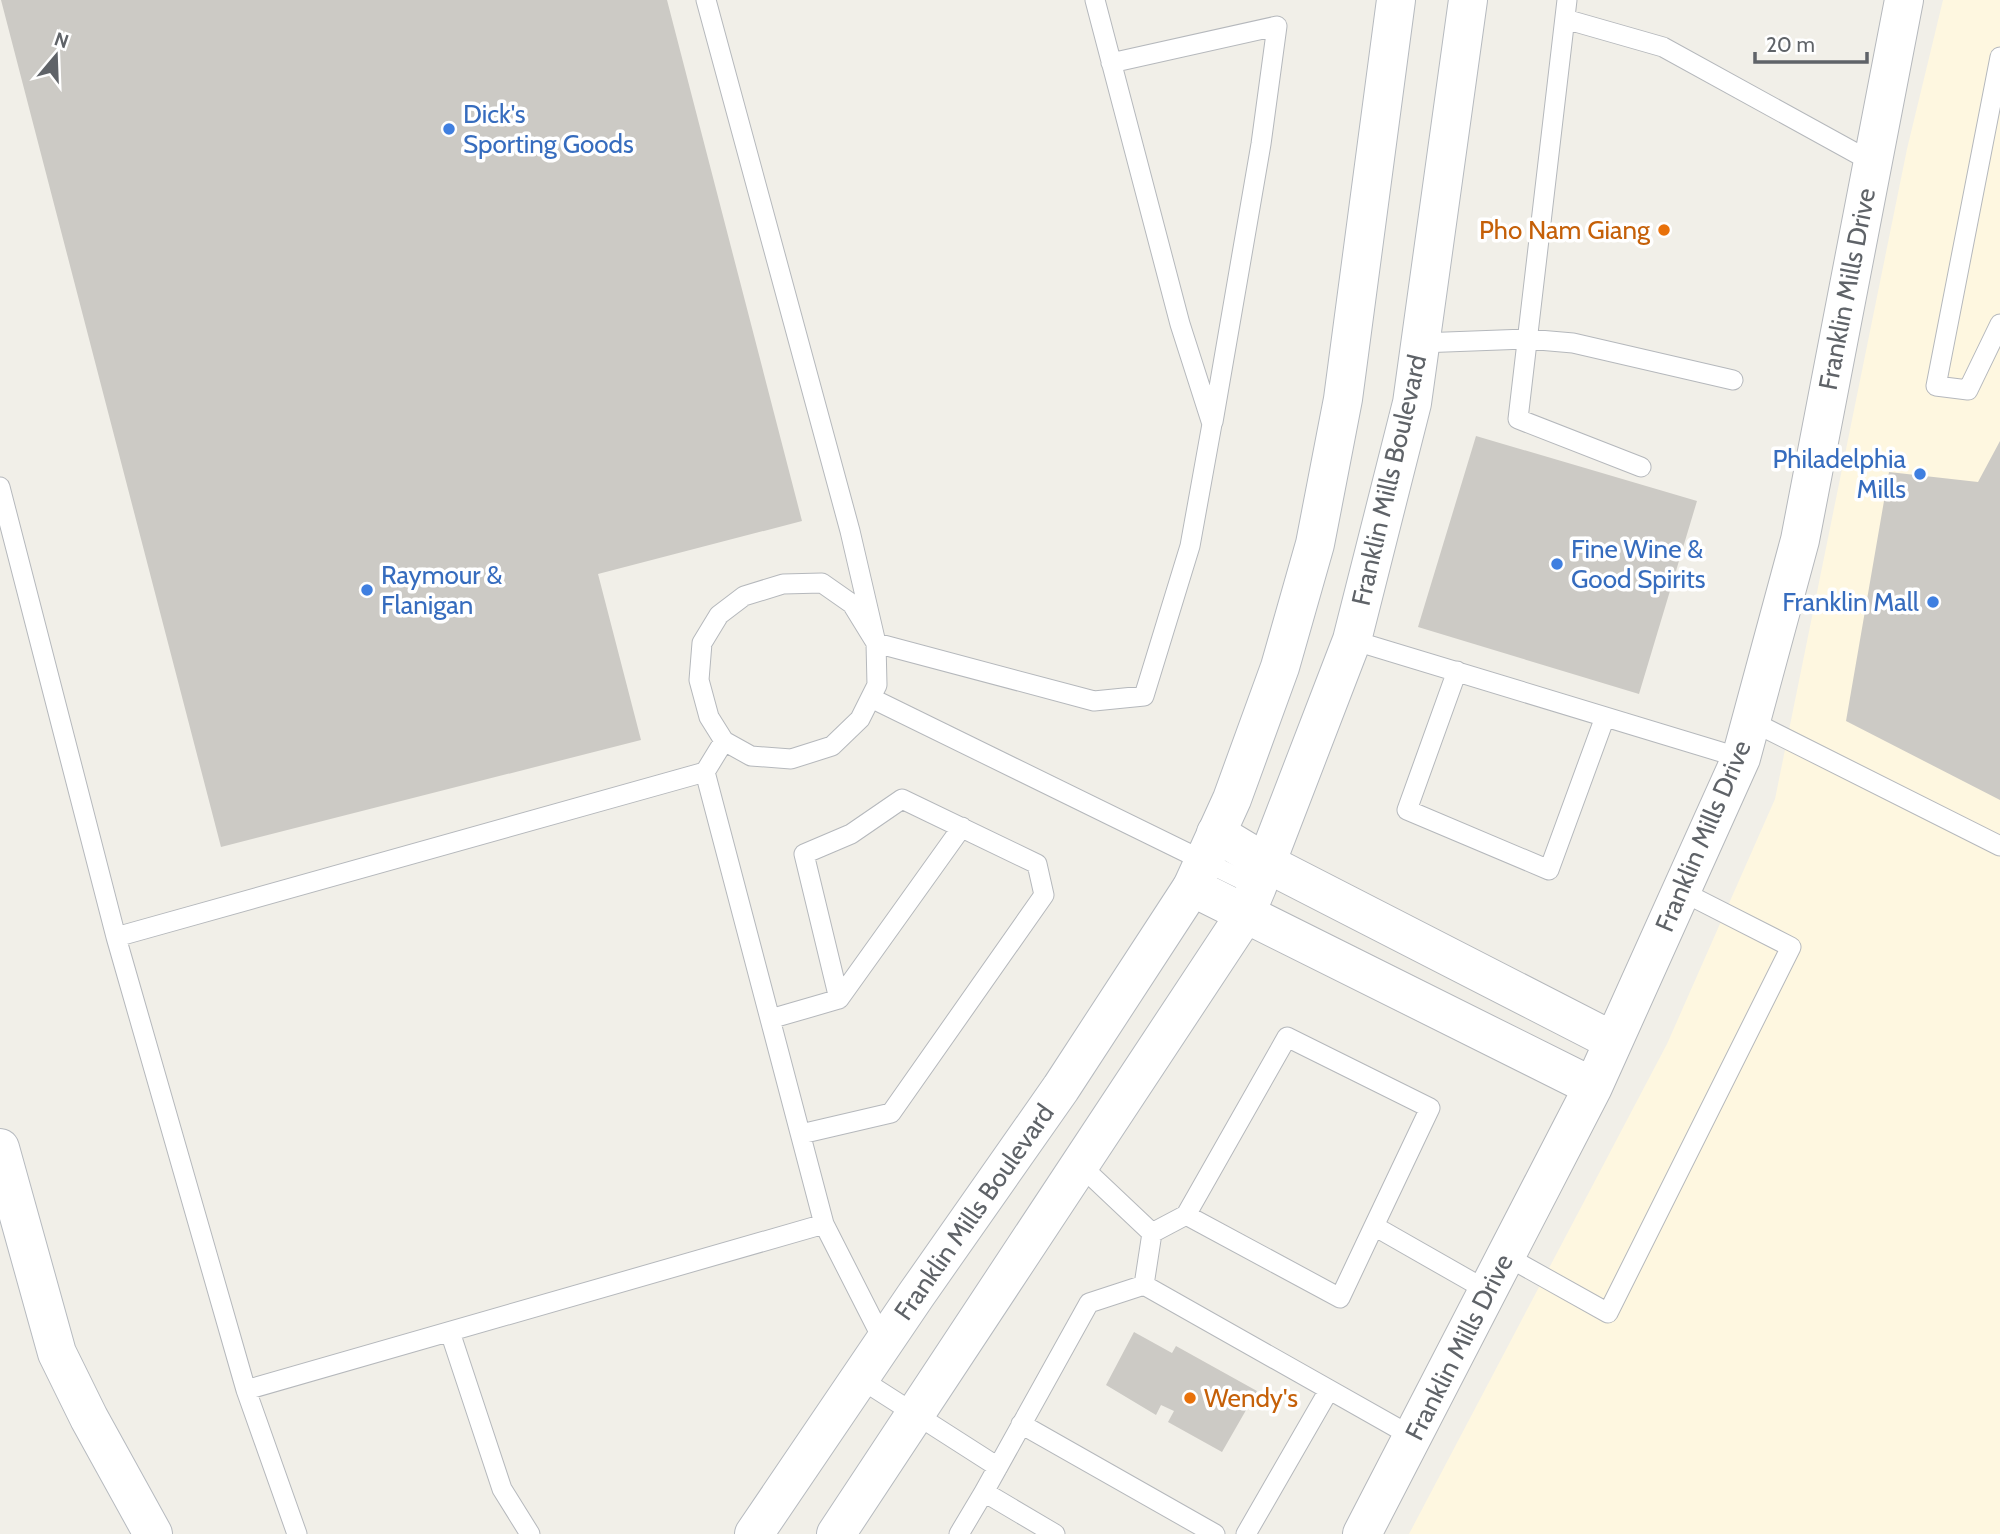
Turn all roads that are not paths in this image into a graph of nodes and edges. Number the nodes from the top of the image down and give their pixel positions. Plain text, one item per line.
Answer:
1 (706, 0) edge
2 (1095, 0) edge
3 (1396, 0) edge
4 (1468, 0) edge
5 (1903, 0) edge
6 (1566, 10) edge
7 (2000, 57) edge
8 (1111, 63) junction
9 (1872, 162) junction
10 (2000, 324) edge
11 (1527, 339) junction
12 (1420, 343) junction
13 (1734, 380) dead end
14 (1212, 424) junction
15 (1641, 467) dead end
16 (0, 487) edge
17 (1352, 640) junction
18 (876, 643) junction
19 (1457, 671) junction
20 (871, 698) junction
21 (1605, 717) junction
22 (1751, 721) junction
23 (724, 741) junction
24 (1741, 758) junction
25 (705, 772) junction
26 (962, 827) junction
27 (2000, 846) edge
28 (1204, 860) junction
29 (1256, 888) junction
30 (1681, 891) junction
31 (117, 937) junction
32 (839, 999) junction
33 (770, 1019) junction
34 (1613, 1041) junction
35 (1592, 1087) junction
36 (801, 1135) junction
37 (0, 1149) edge
38 (1080, 1165) junction
39 (1186, 1215) junction
40 (824, 1224) junction
41 (1374, 1226) junction
42 (1152, 1233) junction
43 (1506, 1256) junction
44 (1144, 1285) junction
45 (1488, 1291) junction
46 (450, 1332) junction
47 (884, 1342) junction
48 (859, 1378) junction
49 (246, 1390) junction
50 (1329, 1390) junction
51 (916, 1414) junction
52 (1021, 1424) junction
53 (1413, 1437) junction
54 (998, 1467) junction
55 (984, 1492) junction
56 (153, 1534) edge
57 (297, 1534) edge
58 (530, 1534) edge
59 (754, 1534) edge
60 (836, 1534) edge
61 (959, 1534) edge
62 (1055, 1534) edge
63 (1215, 1534) edge
64 (1246, 1534) edge
65 (1362, 1534) edge

1 - 18 lane
2 - 8 lane
3 - 28 street, Franklin Mills Boulevard
4 - 12 street, Franklin Mills Boulevard
5 - 9 street, Franklin Mills Drive
6 - 9 lane
6 - 11 lane
7 - 10 lane
8 - 14 lane
8 - 14 lane
9 - 22 street, Franklin Mills Drive
11 - 12 lane
11 - 13 lane
11 - 15 lane
12 - 17 street, Franklin Mills Boulevard
14 - 18 lane
16 - 31 lane
17 - 19 lane
17 - 29 street, Franklin Mills Boulevard
18 - 20 lane
18 - 23 lane
19 - 21 lane
19 - 21 lane
20 - 23 lane
20 - 28 lane
21 - 24 lane
22 - 24 street, Franklin Mills Drive
22 - 27 lane
23 - 25 lane
24 - 30 street, Franklin Mills Drive
25 - 31 lane
25 - 33 lane
26 - 32 lane
26 - 32 lane
26 - 36 lane
28 - 29 street
28 - 29 street
28 - 47 street, Franklin Mills Boulevard
29 - 34 street
29 - 35 street
29 - 38 street, Franklin Mills Boulevard
30 - 34 street, Franklin Mills Drive
30 - 43 lane
31 - 49 lane
32 - 33 lane
33 - 36 lane
34 - 35 street, Franklin Mills Drive
35 - 43 street, Franklin Mills Drive
36 - 40 lane
37 - 56 street
38 - 42 lane
38 - 51 street, Franklin Mills Boulevard
39 - 41 lane
39 - 41 lane
39 - 42 lane
40 - 46 lane
40 - 47 lane
41 - 45 lane
42 - 44 lane
43 - 45 street, Franklin Mills Drive
44 - 50 lane
44 - 52 lane
45 - 53 street, Franklin Mills Drive
46 - 49 lane
46 - 58 lane
47 - 48 street, Franklin Mills Boulevard
48 - 51 lane
48 - 59 street, Franklin Mills Boulevard
49 - 57 lane
50 - 53 lane
50 - 64 lane
51 - 54 lane
51 - 60 street, Franklin Mills Boulevard
52 - 54 lane
52 - 63 lane
53 - 65 street, Franklin Mills Drive
54 - 55 lane
55 - 61 lane
55 - 62 lane

